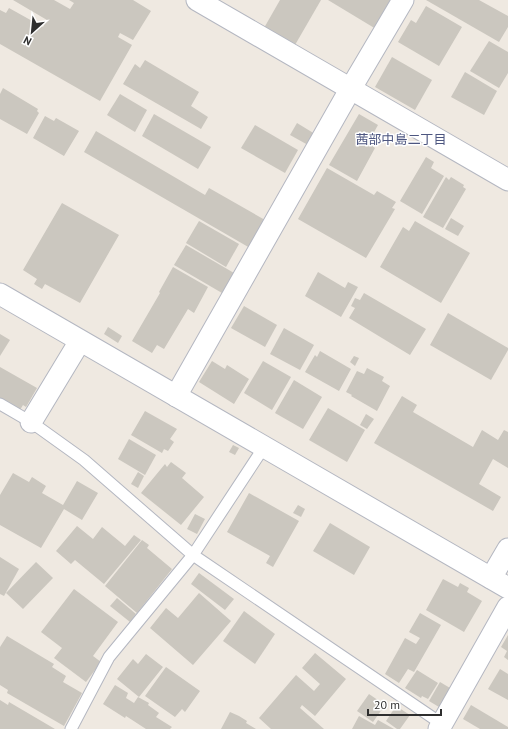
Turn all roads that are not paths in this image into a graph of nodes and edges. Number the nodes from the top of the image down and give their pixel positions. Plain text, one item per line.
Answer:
1 (197, 0) edge
2 (403, 0) edge
3 (351, 88) junction
4 (508, 180) edge
5 (0, 294) edge
6 (80, 341) junction
7 (176, 396) junction
8 (0, 404) edge
9 (31, 422) junction
10 (264, 447) junction
11 (508, 548) edge
12 (193, 555) junction
13 (499, 583) edge
14 (508, 607) edge
15 (440, 726) edge
16 (71, 729) edge

1 - 3 street
2 - 3 street
3 - 4 street
3 - 7 street
5 - 6 street
6 - 7 street
6 - 9 street
7 - 10 street
8 - 9 lane
9 - 12 lane
10 - 12 lane
10 - 13 street
11 - 13 street
12 - 15 lane
12 - 16 lane
14 - 15 street

